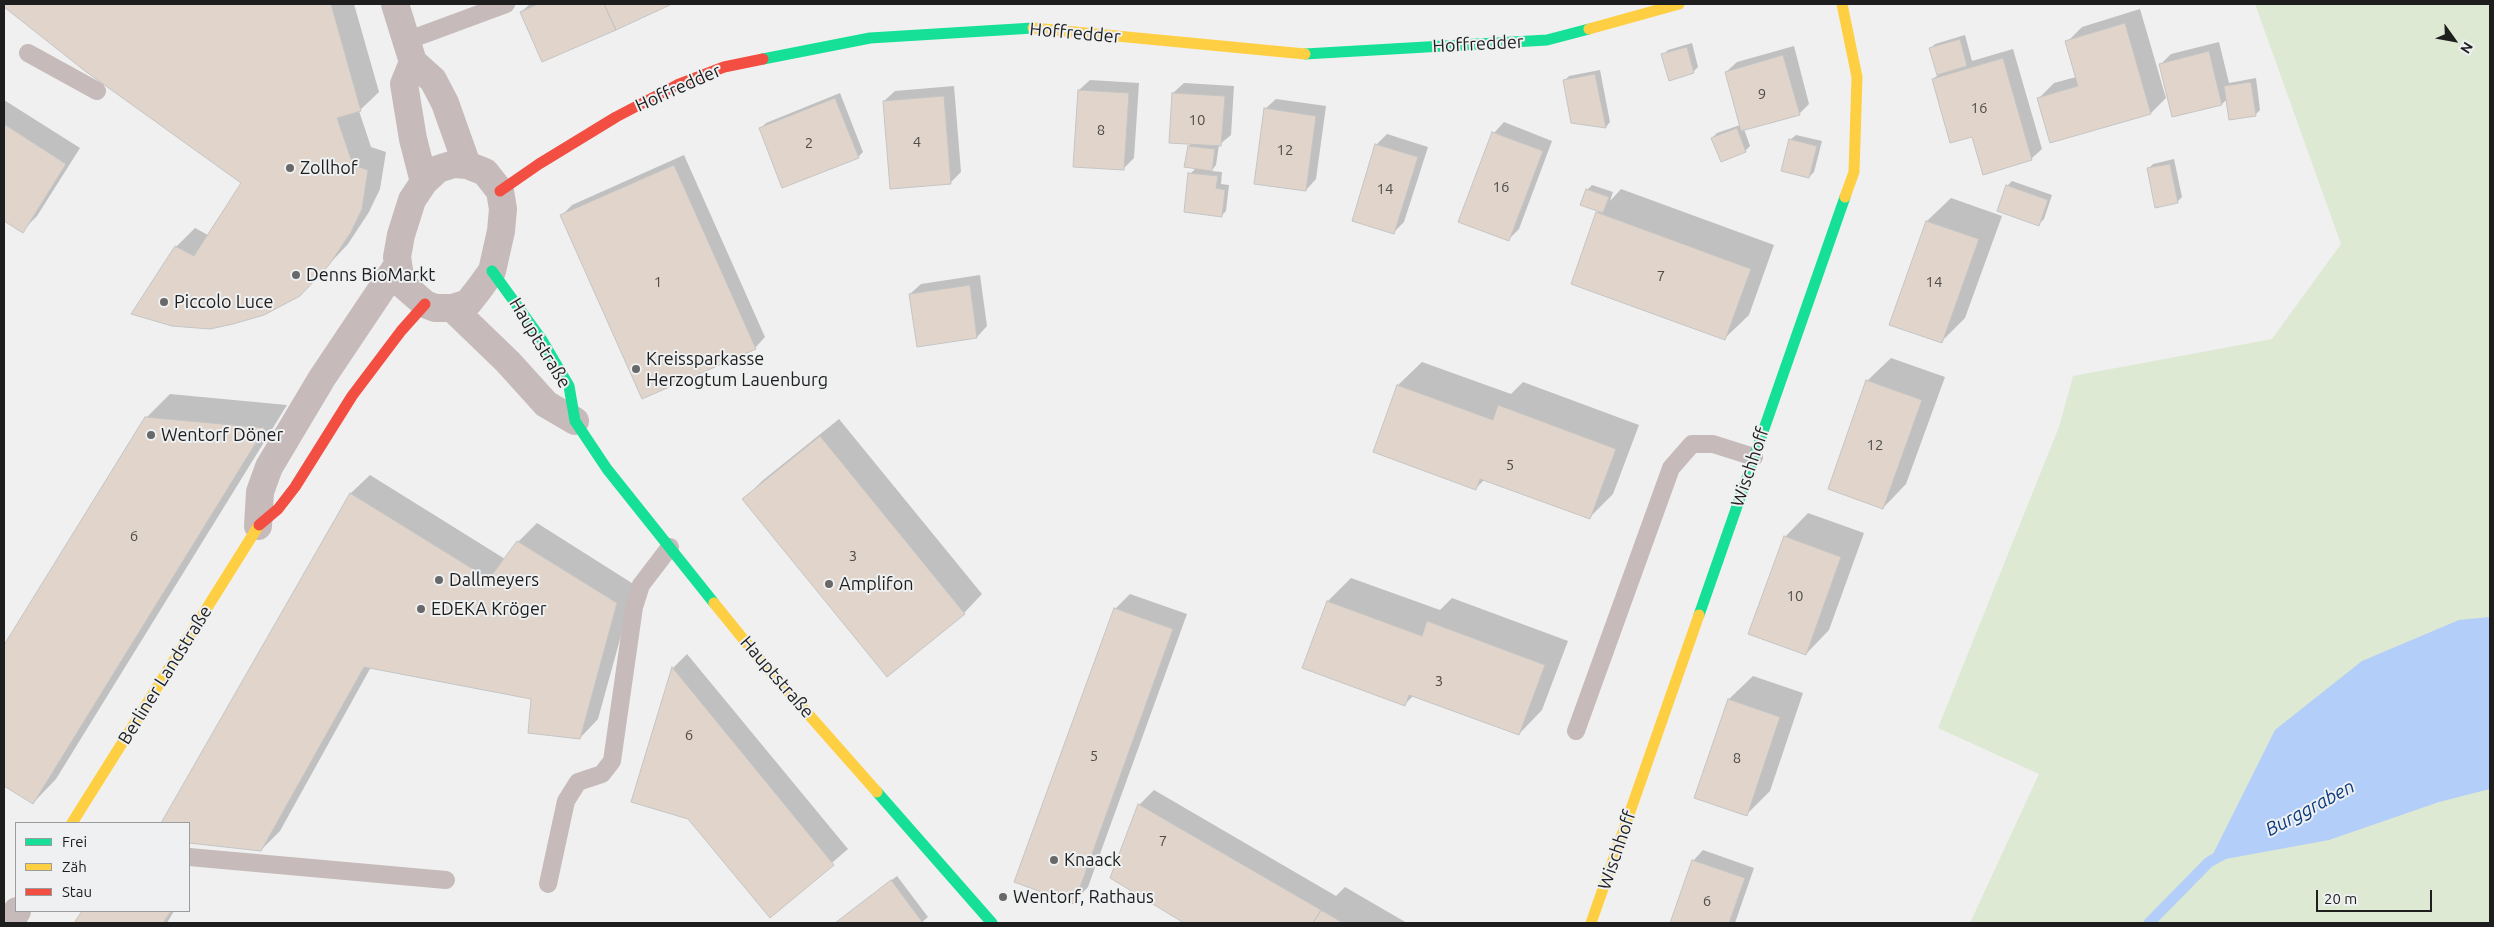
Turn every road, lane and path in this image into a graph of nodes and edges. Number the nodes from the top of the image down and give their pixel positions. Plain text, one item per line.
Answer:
1 (395, 4) edge
2 (506, 4) edge
3 (1679, 4) edge
4 (1842, 4) edge
5 (410, 52) junction
6 (28, 53) dead end
7 (96, 91) dead end
8 (467, 165) junction
9 (424, 182) junction
10 (500, 191) junction
11 (396, 266) junction
12 (492, 271) junction
13 (425, 304) junction
14 (452, 308) junction
15 (575, 421) junction
16 (1754, 457) junction
17 (258, 526) junction
18 (670, 547) junction
19 (1576, 731) dead end
20 (73, 822) edge
21 (190, 857) edge
22 (446, 880) dead end
23 (548, 884) dead end
24 (16, 912) edge
25 (10, 923) edge
26 (992, 923) edge
27 (1591, 923) edge

1 - 5 street
2 - 5 lane
3 - 10 street, Hoffredder
4 - 16 street, Wischhoff
5 - 8 street
5 - 9 street
6 - 7 lane
8 - 9 street
8 - 10 street
9 - 11 street
10 - 12 street
11 - 13 street
11 - 17 street, Berliner Landstraße
12 - 14 street
12 - 15 street, Hauptstraße
13 - 14 street
13 - 17 street, Berliner Landstraße
14 - 15 street, Hauptstraße
15 - 18 street, Hauptstraße
16 - 19 lane
16 - 27 street, Wischhoff
17 - 20 street, Berliner Landstraße
18 - 23 lane
18 - 26 street, Hauptstraße
21 - 22 lane
24 - 25 street

